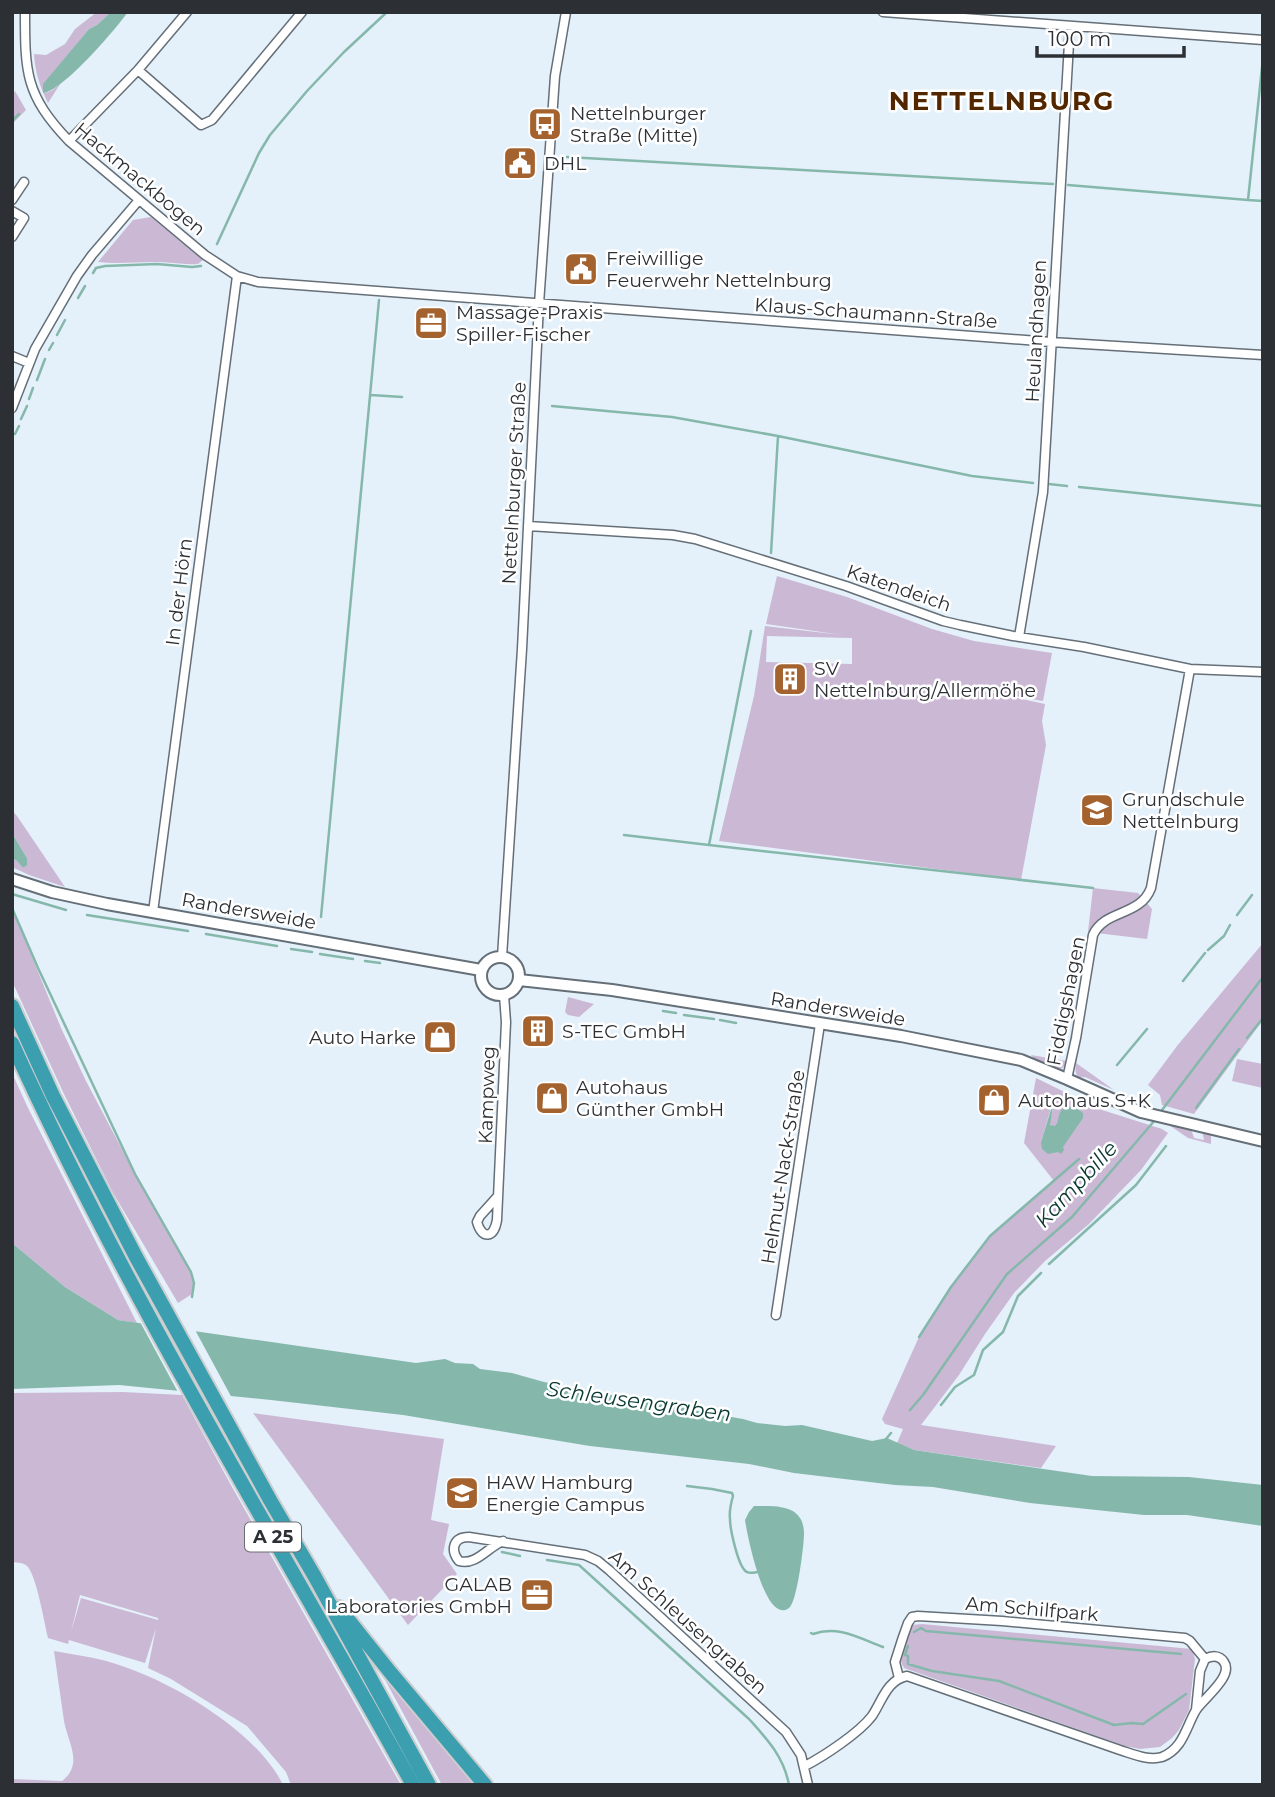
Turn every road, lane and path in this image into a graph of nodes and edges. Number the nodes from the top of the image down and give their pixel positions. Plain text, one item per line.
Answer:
1 (25, 12) edge
2 (187, 12) edge
3 (302, 12) edge
4 (566, 12) edge
5 (883, 12) edge
6 (1070, 26) junction
7 (1263, 40) edge
8 (138, 70) junction
9 (69, 141) junction
10 (24, 182) dead end
11 (12, 200) edge
12 (139, 200) junction
13 (12, 211) edge
14 (12, 237) edge
15 (237, 276) junction
16 (539, 304) junction
17 (1051, 342) junction
18 (1263, 355) edge
19 (12, 356) edge
20 (29, 363) junction
21 (12, 408) edge
22 (528, 526) junction
23 (1019, 637) junction
24 (1190, 669) junction
25 (1263, 672) edge
26 (12, 879) edge
27 (153, 912) junction
28 (502, 957) junction
29 (481, 970) junction
30 (519, 980) junction
31 (504, 995) junction
32 (12, 1006) edge
33 (820, 1024) junction
34 (12, 1043) edge
35 (1068, 1079) junction
36 (1263, 1141) edge
37 (498, 1196) dead end
38 (776, 1315) dead end
39 (503, 1541) junction
40 (314, 1577) junction
41 (1205, 1659) junction
42 (899, 1678) junction
43 (1196, 1710) junction
44 (804, 1766) junction
45 (413, 1785) edge
46 (429, 1785) edge
47 (485, 1785) edge
48 (808, 1785) edge

1 - 9 street, Hackmackbogen
2 - 8 street
3 - 8 street
4 - 16 street, Nettelnburger Straße
5 - 6 street
6 - 7 street
6 - 17 street, Heulandhagen
8 - 9 street
9 - 12 street, Hackmackbogen
10 - 11 street
12 - 15 street, Hackmackbogen
12 - 20 street
13 - 14 street
15 - 16 street, Klaus-Schaumann-Straße
15 - 27 street, In der Hörn
16 - 17 street, Klaus-Schaumann-Straße
16 - 22 street, Nettelnburger Straße
17 - 18 street, Klaus-Schaumann-Straße
17 - 23 street, Heulandhagen
19 - 20 street
20 - 21 street
22 - 23 street, Katendeich
22 - 28 street, Nettelnburger Straße
23 - 24 street, Katendeich
24 - 25 street, Katendeich
24 - 35 street, Fiddigshagen
26 - 27 street, Randersweide
27 - 29 street, Randersweide
28 - 29 street
28 - 30 street
29 - 31 street
30 - 31 street
30 - 33 street, Randersweide
31 - 37 street, Kampweg
32 - 40 highway, A 25
33 - 35 street, Randersweide
33 - 38 street, Helmut-Nack-Straße
34 - 45 highway, A 25
35 - 36 street, Randersweide
39 - 39 street, Am Schleusengraben
39 - 44 street, Am Schleusengraben
40 - 46 highway, A 25
40 - 47 highway
41 - 42 street, Am Schilfpark
41 - 43 street, Am Schilfpark
41 - 43 street, Am Schilfpark
42 - 43 street, Am Schilfpark
42 - 44 street
44 - 48 street, Am Schleusengraben

